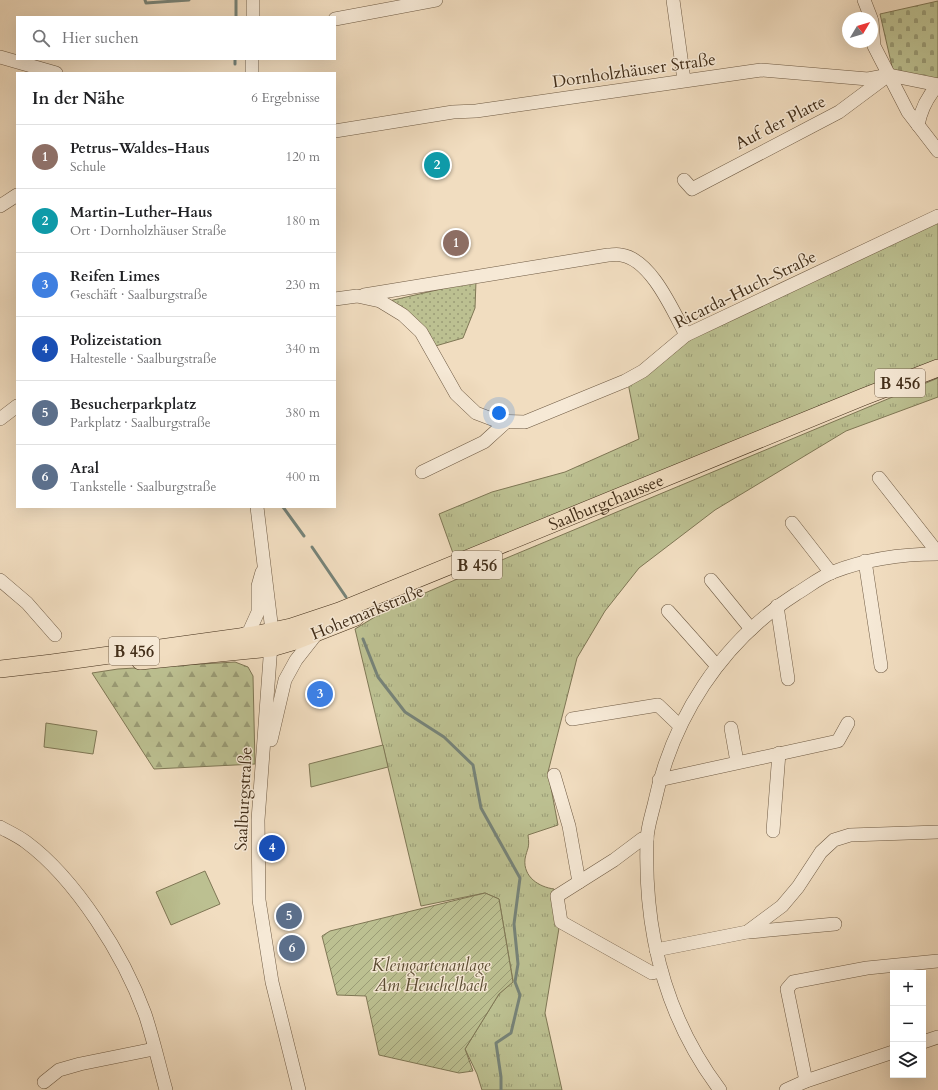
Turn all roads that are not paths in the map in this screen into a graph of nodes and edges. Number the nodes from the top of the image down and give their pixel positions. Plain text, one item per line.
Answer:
1 (253, 0) edge
2 (436, 0) edge
3 (672, 0) edge
4 (864, 0) edge
5 (869, 12) edge
6 (253, 16) edge
7 (336, 19) edge
8 (875, 48) edge
9 (0, 57) edge
10 (252, 60) edge
11 (52, 72) edge
12 (252, 72) edge
13 (889, 74) junction
14 (684, 80) junction
15 (938, 85) edge
16 (918, 125) junction
17 (336, 131) edge
18 (938, 151) edge
19 (684, 180) dead end
20 (16, 196) edge
21 (0, 206) edge
22 (938, 216) edge
23 (357, 296) junction
24 (336, 299) edge
25 (686, 335) junction
26 (938, 368) edge
27 (16, 407) edge
28 (0, 419) edge
29 (506, 422) junction
30 (422, 472) dead end
31 (879, 478) dead end
32 (633, 492) junction
33 (257, 508) edge
34 (792, 523) dead end
35 (938, 553) edge
36 (865, 561) junction
37 (264, 563) junction
38 (831, 572) junction
39 (0, 580) edge
40 (711, 580) dead end
41 (777, 606) junction
42 (668, 611) dead end
43 (751, 629) junction
44 (318, 632) junction
45 (55, 635) dead end
46 (237, 638) junction
47 (272, 640) junction
48 (83, 659) junction
49 (717, 666) junction
50 (881, 666) dead end
51 (0, 669) edge
52 (788, 679) dead end
53 (572, 719) dead end
54 (848, 723) dead end
55 (680, 726) junction
56 (731, 728) dead end
57 (779, 753) junction
58 (737, 762) junction
59 (554, 775) dead end
60 (659, 780) junction
61 (260, 785) junction
62 (0, 827) edge
63 (773, 831) dead end
64 (938, 832) edge
65 (647, 839) junction
66 (579, 882) junction
67 (835, 924) dead end
68 (747, 932) junction
69 (656, 950) junction
70 (938, 961) edge
71 (660, 971) junction
72 (938, 1037) edge
73 (926, 1041) edge
74 (154, 1049) junction
75 (890, 1053) edge
76 (806, 1081) junction
77 (44, 1082) dead end
78 (166, 1090) edge
79 (299, 1090) edge
80 (720, 1090) edge
81 (786, 1090) edge

1 - 6 street
2 - 7 street
3 - 14 street
4 - 5 street
8 - 13 street
9 - 11 street
10 - 12 street
13 - 14 street, Dornholzhäuser Straße
13 - 15 street, Dornholzhäuser Straße
13 - 16 street
13 - 19 street, Auf der Platte
14 - 17 street, Dornholzhäuser Straße
15 - 16 street
16 - 18 street
20 - 21 street
22 - 25 street, Ricarda-Huch-Straße
23 - 24 street, Ricarda-Huch-Straße
23 - 25 street
23 - 29 street, Ricarda-Huch-Straße
25 - 29 street, Ricarda-Huch-Straße
26 - 32 main road, Saalburgchaussee / B 456
27 - 28 street
29 - 30 street
31 - 35 street
32 - 44 main road, Hohemarkstraße / B 456
32 - 47 main road, Saalburgchaussee / B 456
33 - 37 street, Saalburgstraße
34 - 38 street
35 - 36 street
36 - 38 street
36 - 50 street
37 - 46 street
37 - 47 street, Saalburgstraße
38 - 41 street
39 - 45 street
40 - 43 street
41 - 43 street
41 - 52 street
42 - 49 street
43 - 49 street
44 - 47 main road, Hohemarkstraße / B 456
44 - 61 street
46 - 47 main road, Hohemarkstraße / B 456
46 - 48 main road, Hohemarkstraße / B 456
47 - 48 main road, Hohemarkstraße / B 456
47 - 61 street, Saalburgstraße
48 - 51 main road, Hohemarkstraße / B 456
49 - 55 street
53 - 55 street
54 - 57 street
55 - 60 street
56 - 58 street
57 - 58 street
57 - 63 street
58 - 60 street
59 - 66 street
60 - 65 street
61 - 79 street, Saalburgstraße
62 - 74 street
64 - 68 street
65 - 66 street
65 - 69 street
66 - 71 street
67 - 68 street
68 - 69 street
69 - 71 street
70 - 76 street
71 - 80 street
72 - 73 street
74 - 77 street
74 - 78 street
75 - 76 street
76 - 81 street

